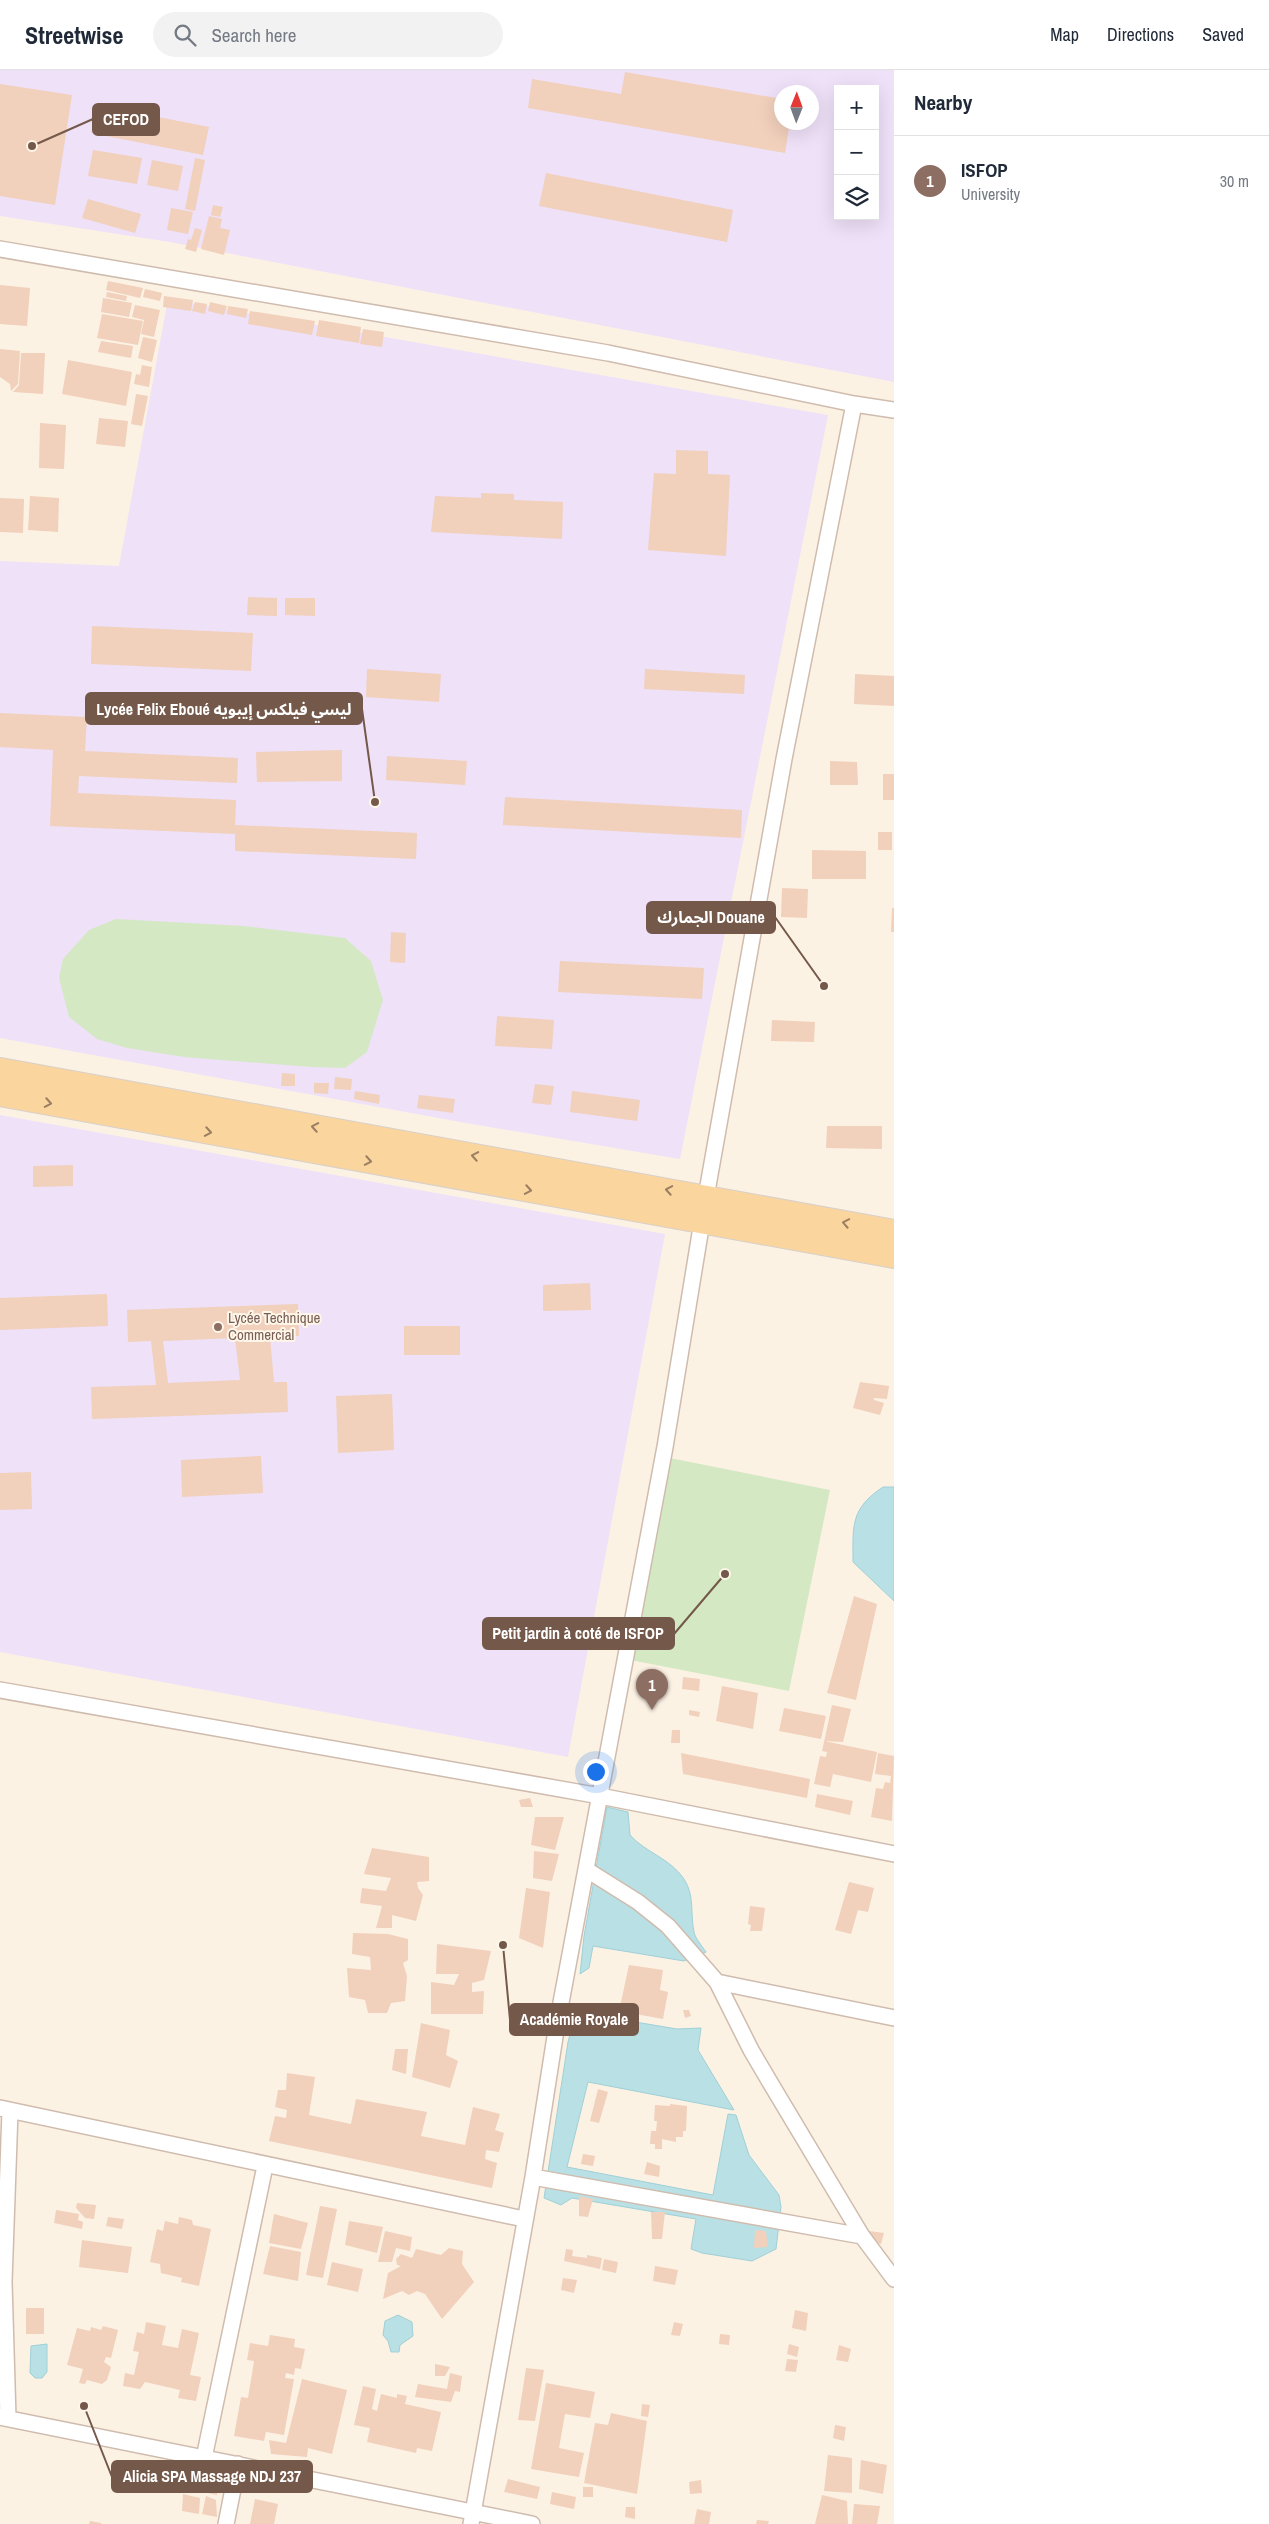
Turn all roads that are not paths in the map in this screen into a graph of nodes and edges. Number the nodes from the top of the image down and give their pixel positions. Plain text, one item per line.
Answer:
1 (0, 250) edge
2 (854, 404) junction
3 (894, 410) edge
4 (9, 1071) edge
5 (8, 1096) edge
6 (706, 1196) junction
7 (702, 1222) junction
8 (894, 1232) edge
9 (894, 1256) edge
10 (0, 1690) edge
11 (600, 1796) junction
12 (894, 1854) edge
13 (587, 1870) junction
14 (718, 1982) junction
15 (894, 2018) edge
16 (5, 2110) edge
17 (265, 2166) junction
18 (533, 2177) junction
19 (524, 2219) junction
20 (862, 2236) junction
21 (894, 2280) edge
22 (4, 2417) edge
23 (204, 2458) junction
24 (238, 2464) junction
25 (473, 2518) edge
26 (226, 2524) edge
27 (532, 2524) edge

1 - 2 street
2 - 3 street
2 - 6 street
4 - 5 main road
6 -> 4 main road
5 -> 7 main road
6 - 7 street
8 -> 6 main road
7 - 9 main road
7 - 11 street
10 - 11 street
11 - 12 street
11 - 13 street
13 - 14 street
13 - 18 street
14 - 15 street
14 - 20 street
16 - 17 street
16 - 22 street
17 - 19 street
17 - 23 street
18 - 19 street
18 - 20 street
19 - 25 street
20 - 21 street
22 - 23 street
23 - 24 street
24 - 25 street
24 - 26 street
25 - 27 street

